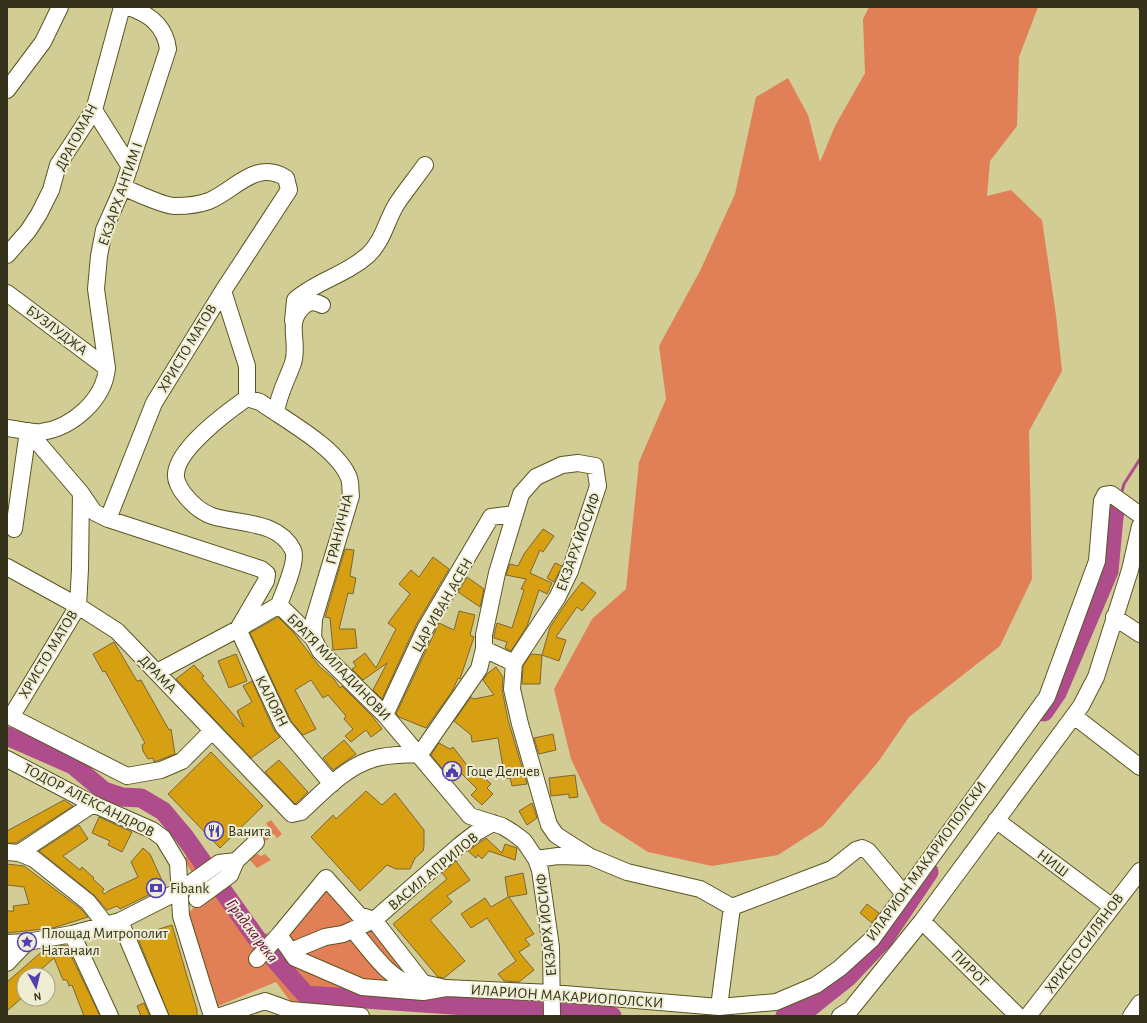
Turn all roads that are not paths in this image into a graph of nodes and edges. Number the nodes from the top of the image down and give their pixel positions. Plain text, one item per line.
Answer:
1 (60, 7) edge
2 (122, 7) edge
3 (128, 7) edge
4 (7, 90) edge
5 (94, 110) junction
6 (426, 165) dead end
7 (130, 167) junction
8 (123, 187) junction
9 (7, 255) edge
10 (223, 291) junction
11 (7, 292) edge
12 (322, 305) dead end
13 (293, 321) junction
14 (108, 368) junction
15 (247, 398) junction
16 (276, 413) junction
17 (7, 428) edge
18 (28, 431) junction
19 (81, 493) junction
20 (514, 514) junction
21 (1140, 515) edge
22 (108, 519) junction
23 (1140, 526) edge
24 (14, 529) dead end
25 (7, 567) edge
26 (279, 605) junction
27 (78, 606) junction
28 (1114, 617) junction
29 (238, 629) junction
30 (1140, 634) edge
31 (314, 638) junction
32 (484, 649) junction
33 (514, 663) junction
34 (157, 672) junction
35 (385, 715) junction
36 (9, 716) edge
37 (1074, 716) junction
38 (212, 731) junction
39 (420, 754) junction
40 (7, 759) edge
41 (1140, 767) edge
42 (332, 784) junction
43 (93, 804) junction
44 (996, 820) junction
45 (493, 823) junction
46 (256, 842) dead end
47 (13, 852) edge
48 (591, 857) junction
49 (536, 859) junction
50 (233, 868) junction
51 (1140, 871) edge
52 (181, 890) junction
53 (904, 894) junction
54 (201, 896) dead end
55 (1111, 906) junction
56 (732, 907) junction
57 (374, 920) junction
58 (922, 921) junction
59 (113, 923) junction
60 (354, 930) junction
61 (72, 934) junction
62 (279, 935) junction
63 (27, 942) junction
64 (7, 943) edge
65 (291, 951) junction
66 (257, 959) dead end
67 (7, 963) edge
68 (446, 988) junction
69 (552, 993) junction
70 (1140, 1003) edge
71 (719, 1007) junction
72 (293, 1013) edge
73 (342, 1015) edge
74 (110, 1016) edge
75 (160, 1016) edge
76 (212, 1016) edge
77 (220, 1016) edge
78 (361, 1016) edge
79 (552, 1016) edge
80 (840, 1016) edge
81 (1018, 1016) edge
82 (1028, 1016) edge
83 (1131, 1016) edge

1 - 4 street
2 - 5 street, ДРАГОМАН
3 - 7 street, ЕКЗАРХ АНТИМ I
5 - 7 street
5 - 9 street, ДРАГОМАН
6 - 13 street
7 - 8 street, ЕКЗАРХ АНТИМ I
8 - 10 street, ХРИСТО МАТОВ
8 - 14 street, ЕКЗАРХ АНТИМ I
10 - 15 street
10 - 22 street, ХРИСТО МАТОВ
11 - 14 street, БУЗЛУДЖА
12 - 13 street
13 - 16 street
14 - 18 street, ЕКЗАРХ АНТИМ I
15 - 16 street, ГРАНИЧНА
15 - 26 street
16 - 31 street, ГРАНИЧНА
17 - 18 street, ЕКЗАРХ АНТИМ I
18 - 19 street
18 - 24 street
19 - 22 street
19 - 27 street, ХРИСТО МАТОВ
20 - 32 street
20 - 33 street, ЕКЗАРХ ЙОСИФ
20 - 35 street, ЦАР ИВАН АСЕН
21 - 53 street, ИЛАРИОН МАКАРИОПОЛСКИ
22 - 29 street
23 - 28 street, ИЛАРИОН МАКАРИОПОЛСКИ
25 - 27 street, ДРАМА
26 - 29 street, БРАТЯ МИЛАДИНОВИ
26 - 31 street, БРАТЯ МИЛАДИНОВИ
27 - 34 street, ДРАМА
27 - 36 street, ХРИСТО МАТОВ
28 - 30 street
28 - 37 street, ИЛАРИОН МАКАРИОПОЛСКИ
29 - 34 street
29 - 42 street, КАЛОЯН
31 - 35 street, БРАТЯ МИЛАДИНОВИ
32 - 33 street
32 - 39 street
33 - 48 street, ЕКЗАРХ ЙОСИФ
34 - 38 street, ДРАМА
35 - 39 street, БРАТЯ МИЛАДИНОВИ
36 - 38 street
37 - 41 street
37 - 44 street, ИЛАРИОН МАКАРИОПОЛСКИ
38 - 42 street, ДРАМА
39 - 42 street
39 - 45 street, БРАТЯ МИЛАДИНОВИ
40 - 43 street, ТОДОР АЛЕКСАНДРОВ
43 - 47 street
43 - 52 street, ТОДОР АЛЕКСАНДРОВ
44 - 55 street, НИШ
44 - 58 street, ИЛАРИОН МАКАРИОПОЛСКИ
45 - 49 street, БРАТЯ МИЛАДИНОВИ
45 - 57 street, ВАСИЛ АПРИЛОВ
46 - 50 street
47 - 59 street
48 - 49 street
48 - 56 street
49 - 69 street, ЕКЗАРХ ЙОСИФ
50 - 52 street
50 - 54 street
51 - 55 street, ХРИСТО СИЛЯНОВ
52 - 59 street
52 - 76 street, ТОДОР АЛЕКСАНДРОВ
53 - 56 street
53 - 71 street, ИЛАРИОН МАКАРИОПОЛСКИ
55 - 82 street, ХРИСТО СИЛЯНОВ
56 - 71 street
57 - 60 street, ВАСИЛ АПРИЛОВ
57 - 62 street
57 - 68 street
58 - 80 street, ИЛАРИОН МАКАРИОПОЛСКИ
58 - 81 street, ПИРОТ
59 - 61 street
59 - 75 street
60 - 65 street, ВАСИЛ АПРИЛОВ
60 - 68 street
61 - 63 street
61 - 74 street
62 - 65 street, ИЛАРИОН МАКАРИОПОЛСКИ
62 - 66 street
63 - 64 street
63 - 67 street
65 - 68 street, ИЛАРИОН МАКАРИОПОЛСКИ
68 - 69 street, ИЛАРИОН МАКАРИОПОЛСКИ
69 - 71 street, ИЛАРИОН МАКАРИОПОЛСКИ
69 - 79 street, ЕКЗАРХ ЙОСИФ
70 - 83 street
72 - 73 street
72 - 77 street
73 - 78 street

